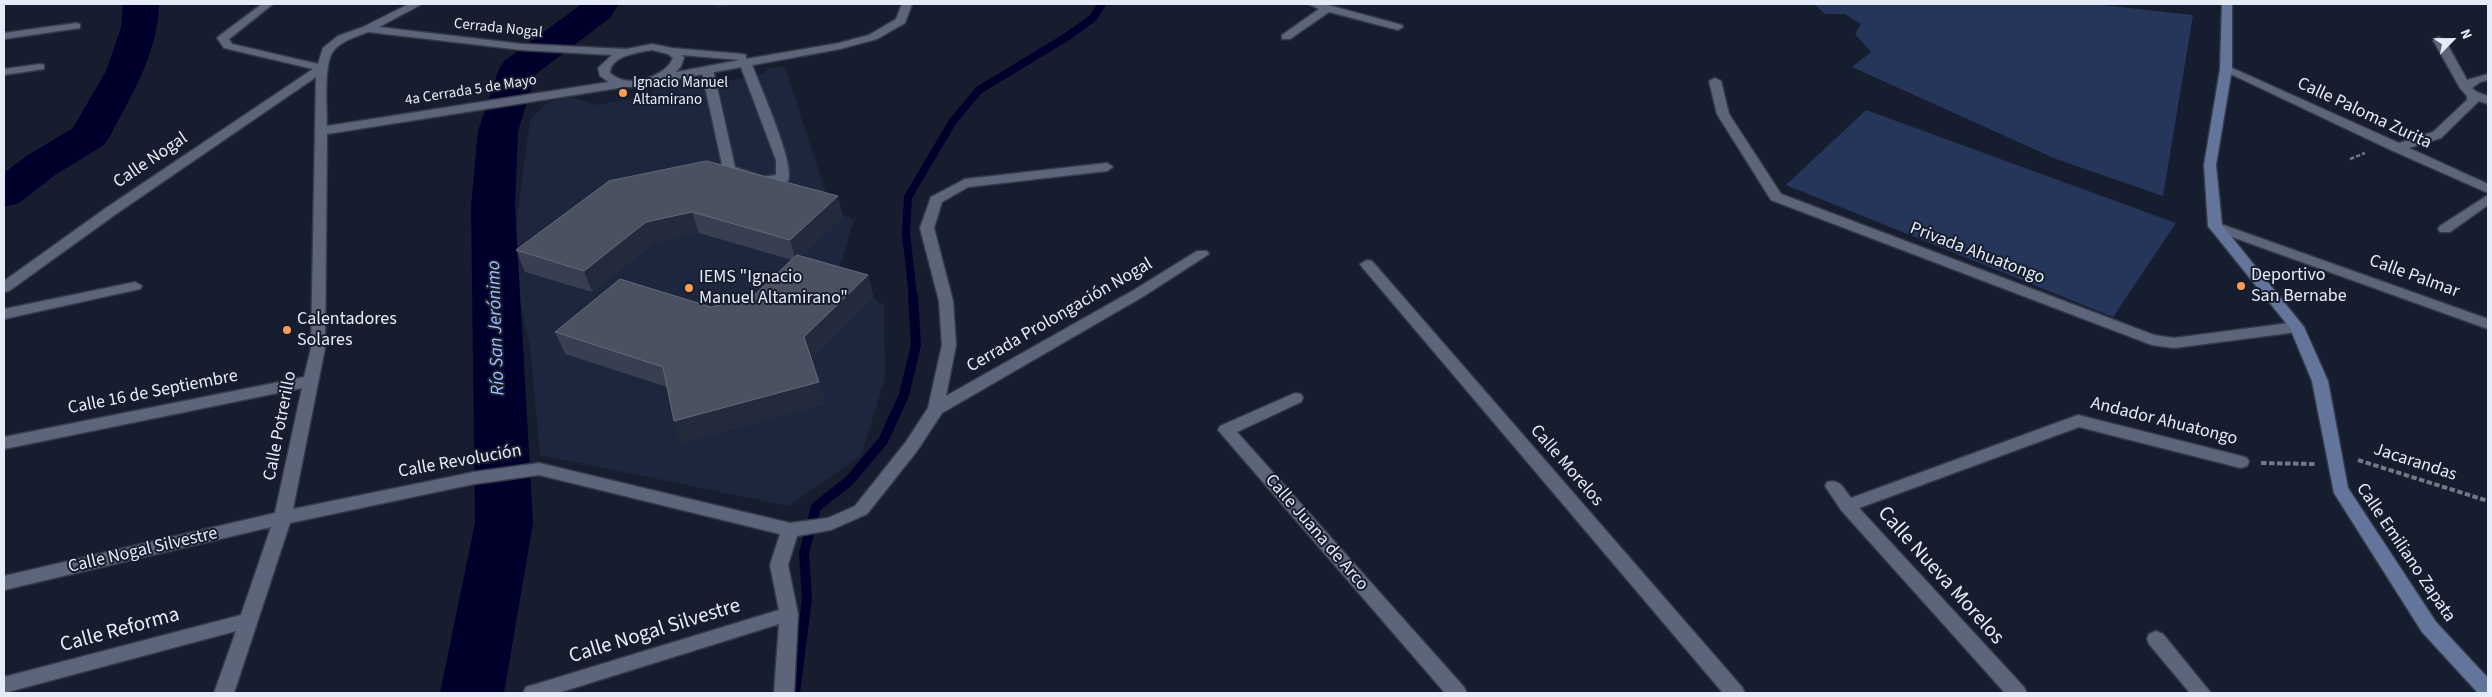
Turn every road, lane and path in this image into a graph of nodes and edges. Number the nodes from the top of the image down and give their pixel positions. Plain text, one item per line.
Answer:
1 (268, 4) edge
2 (417, 4) edge
3 (907, 4) edge
4 (1314, 4) edge
5 (2227, 4) edge
6 (1327, 8) junction
7 (76, 26) dead end
8 (1398, 27) dead end
9 (367, 29) junction
10 (4, 36) edge
11 (1286, 37) dead end
12 (2439, 40) dead end
13 (672, 51) junction
14 (627, 52) junction
15 (764, 59) junction
16 (745, 62) junction
17 (40, 67) dead end
18 (322, 68) junction
19 (707, 69) junction
20 (2226, 69) junction
21 (4, 72) edge
22 (2488, 77) edge
23 (658, 78) junction
24 (1715, 81) dead end
25 (626, 83) junction
26 (2470, 91) junction
27 (2488, 100) edge
28 (322, 131) junction
29 (2397, 148) junction
30 (1107, 167) dead end
31 (2488, 189) edge
32 (2488, 199) edge
33 (2215, 226) junction
34 (2445, 229) dead end
35 (1202, 254) dead end
36 (1367, 264) dead end
37 (135, 286) dead end
38 (4, 288) edge
39 (4, 314) edge
40 (2488, 324) edge
41 (2296, 327) junction
42 (309, 381) junction
43 (1295, 398) dead end
44 (936, 409) junction
45 (4, 443) edge
46 (2335, 458) junction
47 (2241, 462) joint
48 (1832, 486) dead end
49 (2488, 501) edge
50 (1847, 506) junction
51 (283, 518) junction
52 (791, 530) junction
53 (4, 583) edge
54 (789, 614) junction
55 (249, 620) junction
56 (2156, 639) dead end
57 (4, 685) edge
58 (2488, 691) edge
59 (224, 693) edge
60 (533, 693) edge
61 (784, 693) edge
62 (1457, 693) edge
63 (1735, 693) edge
64 (2017, 693) edge
65 (2201, 693) edge

1 - 18 street
2 - 9 street
3 - 15 street
4 - 6 street
5 - 20 street
6 - 8 street
6 - 11 street
7 - 10 street
9 - 14 street, Cerrada Nogal
9 - 18 street
12 - 26 street
13 - 14 street
13 - 15 street
13 - 23 street
14 - 25 street
15 - 16 street, 4a Cerrada 5 de Mayo
16 - 19 street, 4a Cerrada 5 de Mayo
16 - 19 street
17 - 21 street
18 - 28 street, Calle Potrerillo
18 - 38 street, Calle Nogal
19 - 23 street, 4a Cerrada 5 de Mayo
20 - 29 street, Calle Paloma Zurita
20 - 33 street
22 - 26 street
23 - 25 street, 4a Cerrada 5 de Mayo
24 - 41 street, Privada Ahuatongo
25 - 28 street, 4a Cerrada 5 de Mayo
26 - 27 street
26 - 29 street
28 - 42 street, Calle Potrerillo
29 - 31 street, Calle Paloma Zurita
30 - 44 street
32 - 34 street
33 - 40 street, Calle Palmar
33 - 41 street, Calle Emiliano Zapata
35 - 44 street, Cerrada Prolongación Nogal
36 - 63 street, Calle Morelos
37 - 39 street
41 - 46 street, Calle Emiliano Zapata
42 - 45 street, Calle 16 de Septiembre
42 - 51 street, Calle Potrerillo
43 - 62 street, Calle Juana de Arco
44 - 52 street
46 - 47 path, Andador Ahuatongo
46 - 49 path, Jacarandas
46 - 58 street, Calle Emiliano Zapata
47 - 50 street, Andador Ahuatongo
48 - 50 street, Calle Nueva Morelos
50 - 64 street, Calle Nueva Morelos
51 - 52 street, Calle Revolución
51 - 53 street, Calle Nogal Silvestre
51 - 55 street, Calle Potrerillo
52 - 54 street
54 - 60 street, Calle Nogal Silvestre
54 - 61 street
55 - 57 street, Calle Reforma
55 - 59 street, Calle Potrerillo
56 - 65 street

